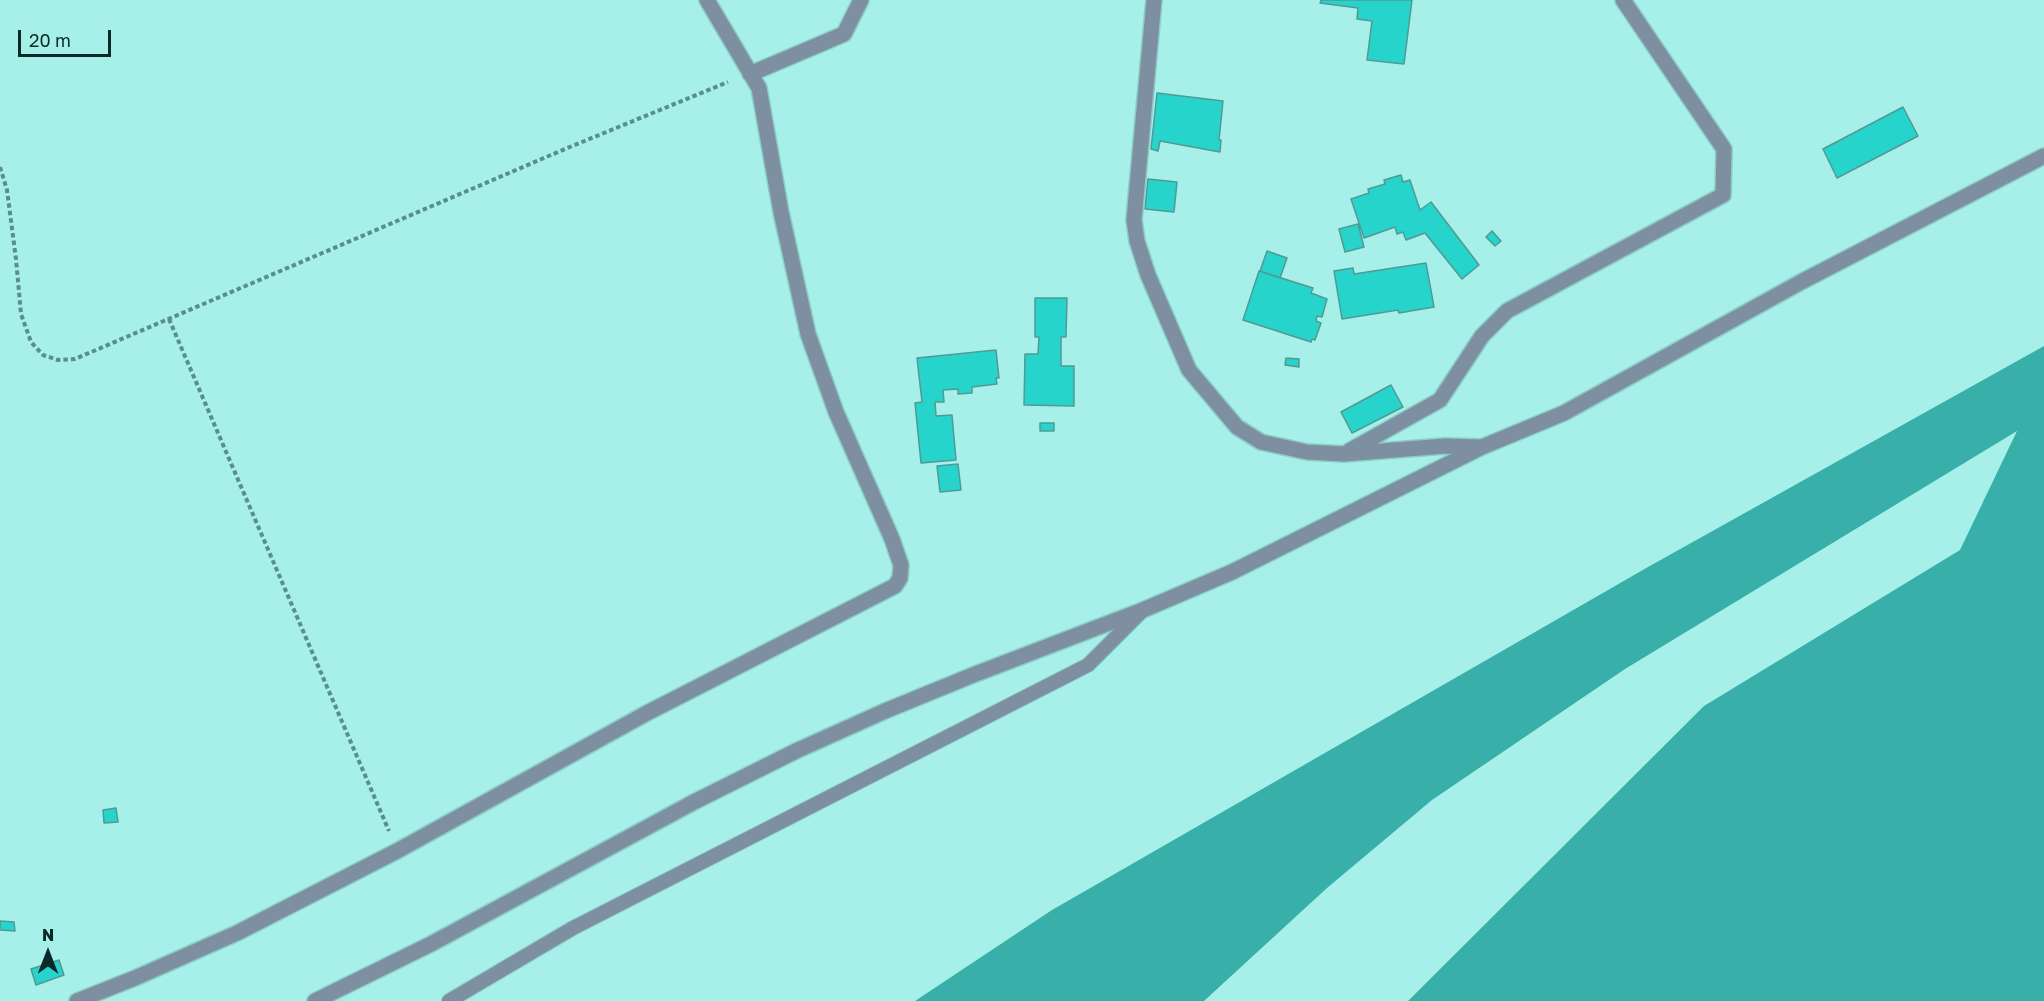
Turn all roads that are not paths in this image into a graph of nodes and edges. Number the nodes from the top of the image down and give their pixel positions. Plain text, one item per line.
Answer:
1 (707, 0) edge
2 (861, 0) edge
3 (1154, 0) edge
4 (1623, 0) edge
5 (750, 74) junction
6 (2044, 156) edge
7 (1482, 447) junction
8 (1344, 454) junction
9 (1143, 610) junction
10 (77, 1001) edge
11 (315, 1001) edge
12 (449, 1001) edge

1 - 5 street
2 - 5 street
3 - 8 street
4 - 8 street
5 - 10 street
6 - 7 street
7 - 8 street
7 - 9 street
9 - 11 street
9 - 12 lane

